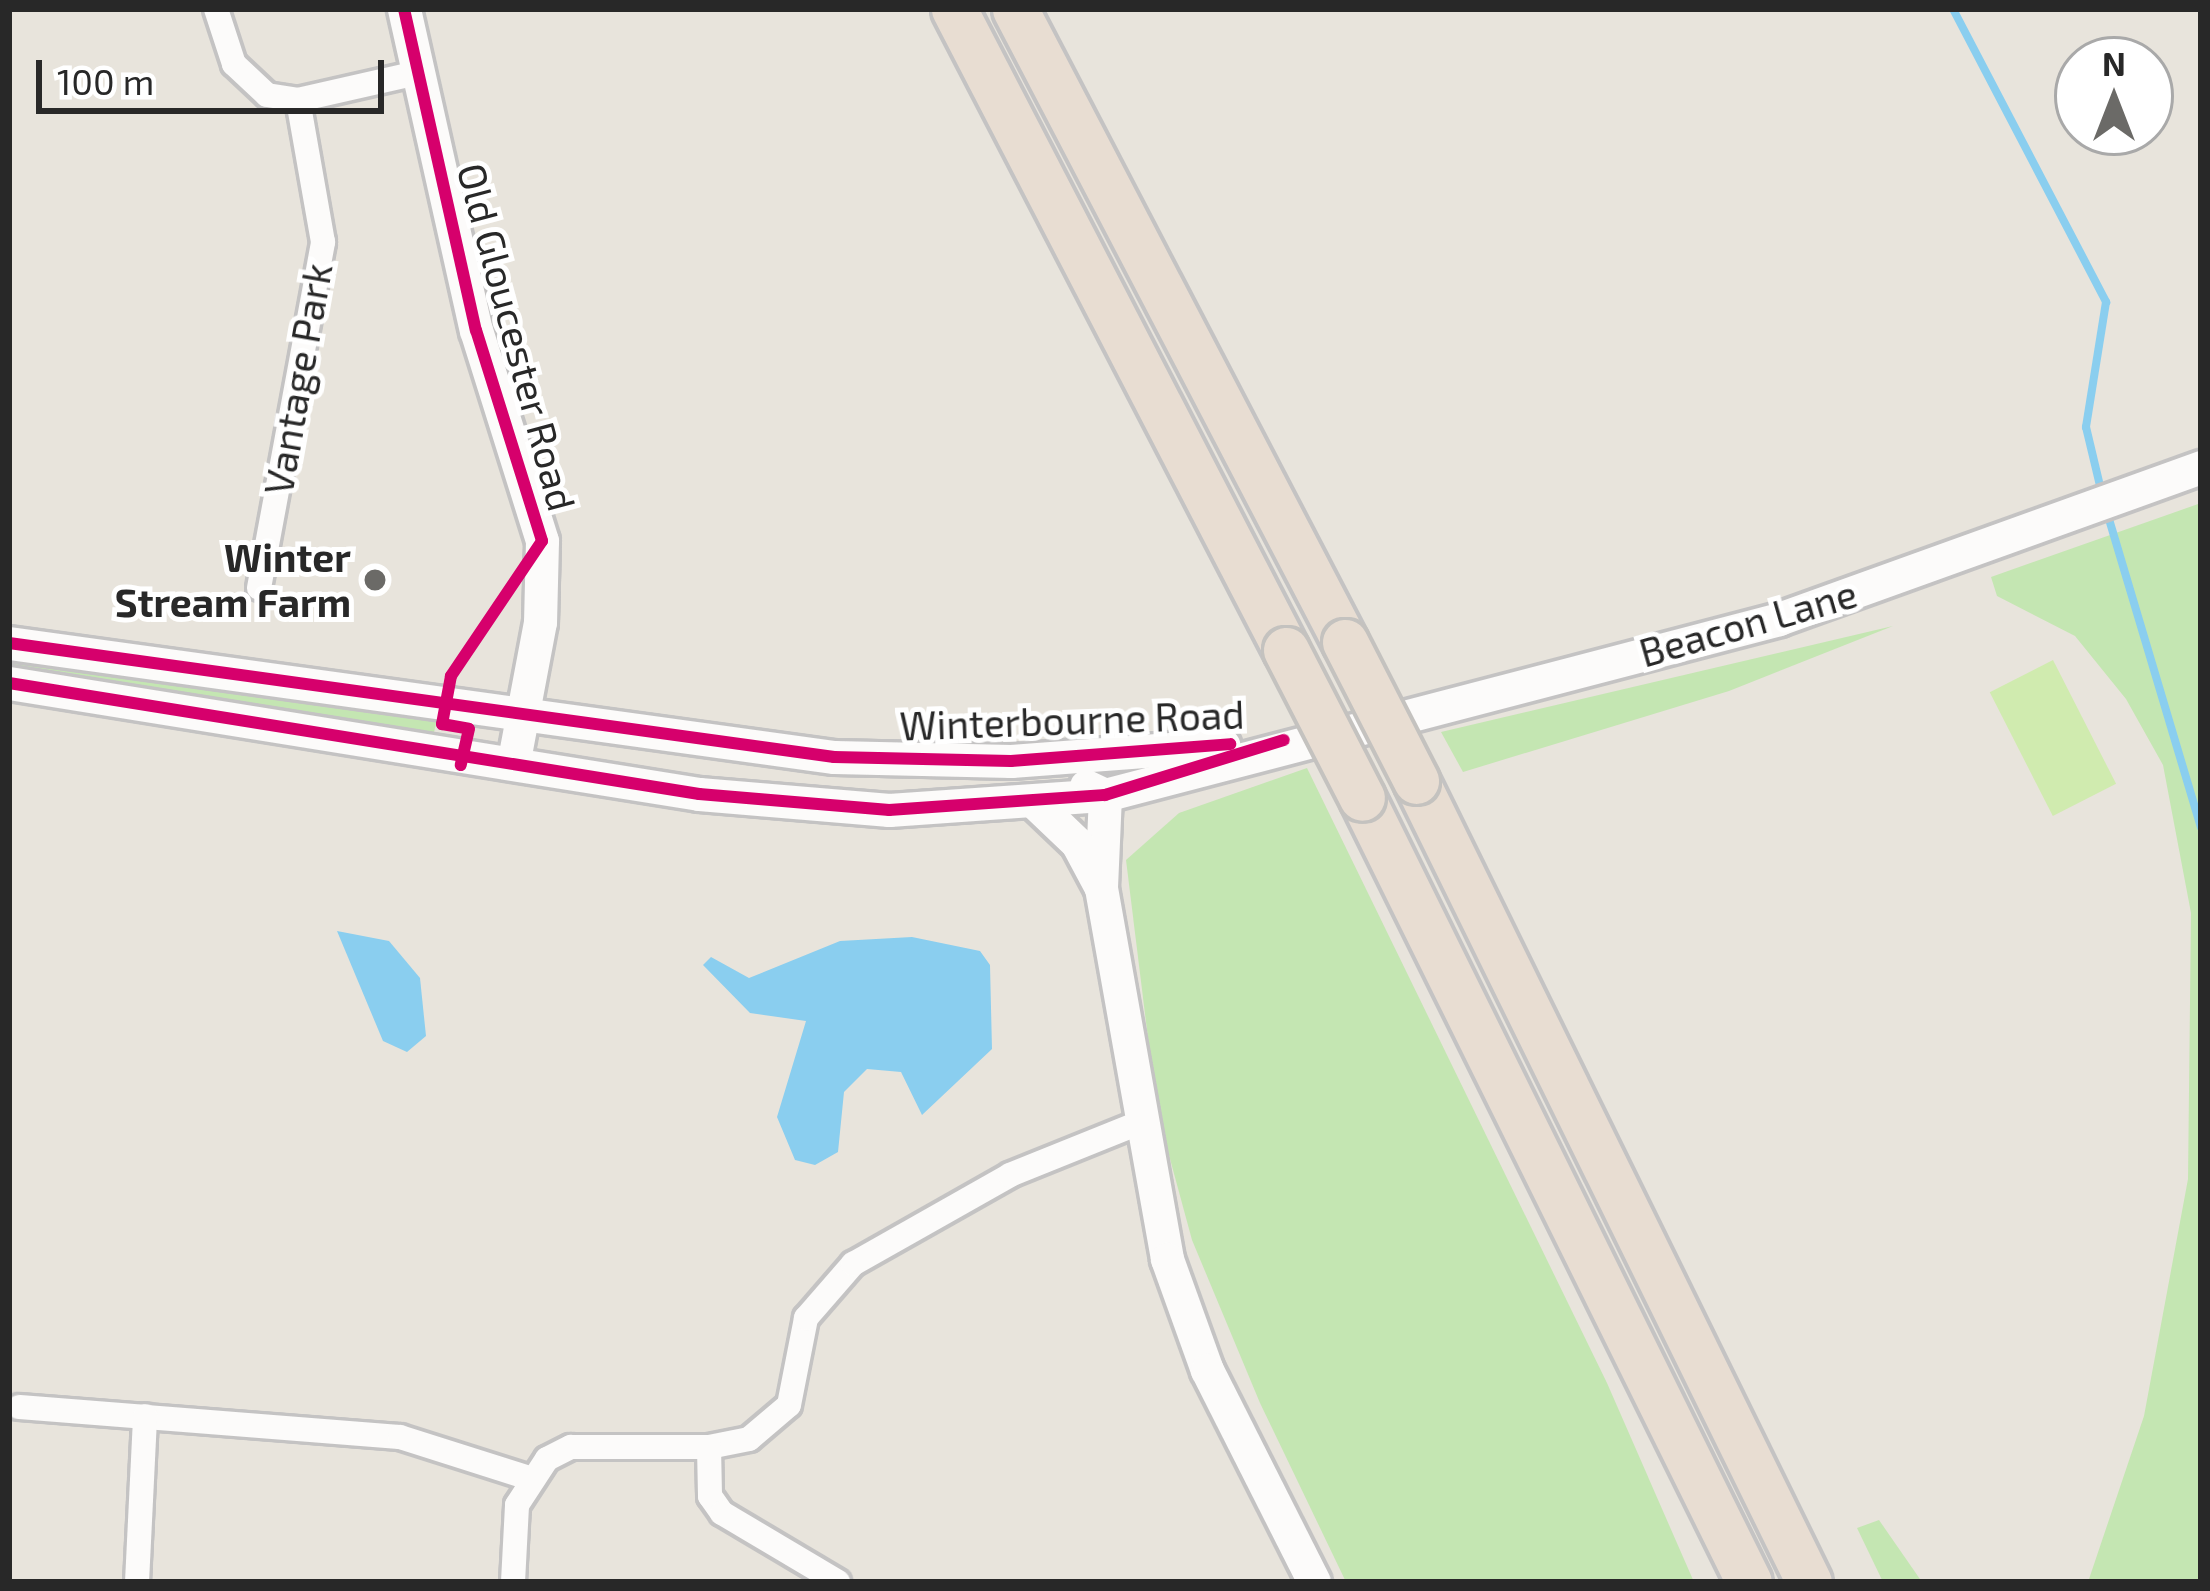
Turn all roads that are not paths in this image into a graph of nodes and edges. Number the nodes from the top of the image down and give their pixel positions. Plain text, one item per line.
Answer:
1 (216, 9) edge
2 (404, 9) edge
3 (954, 9) edge
4 (1015, 9) edge
5 (417, 73) junction
6 (298, 100) junction
7 (2201, 467) edge
8 (259, 588) dead end
9 (9, 643) edge
10 (9, 683) edge
11 (520, 712) junction
12 (1284, 740) junction
13 (514, 760) junction
14 (1011, 761) junction
15 (1105, 795) junction
16 (1033, 802) junction
17 (1101, 888) junction
18 (1572, 1085) junction
19 (1136, 1124) junction
20 (1617, 1308) junction
21 (20, 1407) dead end
22 (145, 1417) junction
23 (709, 1448) junction
24 (529, 1478) junction
25 (137, 1582) edge
26 (513, 1582) edge
27 (838, 1582) edge
28 (1314, 1582) edge
29 (1720, 1582) edge
30 (1749, 1582) edge
31 (1809, 1582) edge
32 (1841, 1582) edge

1 - 6 street
2 - 5 main road, Old Gloucester Road
3 - 20 highway, bridge
4 - 18 highway, bridge
5 - 6 street
5 - 11 main road, Old Gloucester Road
6 - 8 street, Vantage Park
7 - 12 main road, Beacon Lane
9 - 11 main road, Winterbourne Road
10 - 13 main road, Winterbourne Road
11 - 13 main road, Old Gloucester Road
11 - 14 main road, Winterbourne Road
12 - 14 main road, Winterbourne Road
12 - 15 main road, Winterbourne Road
13 - 16 main road, Winterbourne Road
14 - 15 main road
15 - 16 main road, Winterbourne Road
15 - 17 main road
16 - 17 main road
17 - 19 main road
18 - 31 highway
18 - 32 highway
19 - 23 street
19 - 28 main road
20 - 29 highway
20 - 30 highway
21 - 22 street
22 - 24 street
22 - 25 street
23 - 24 street
23 - 27 street
24 - 26 street

